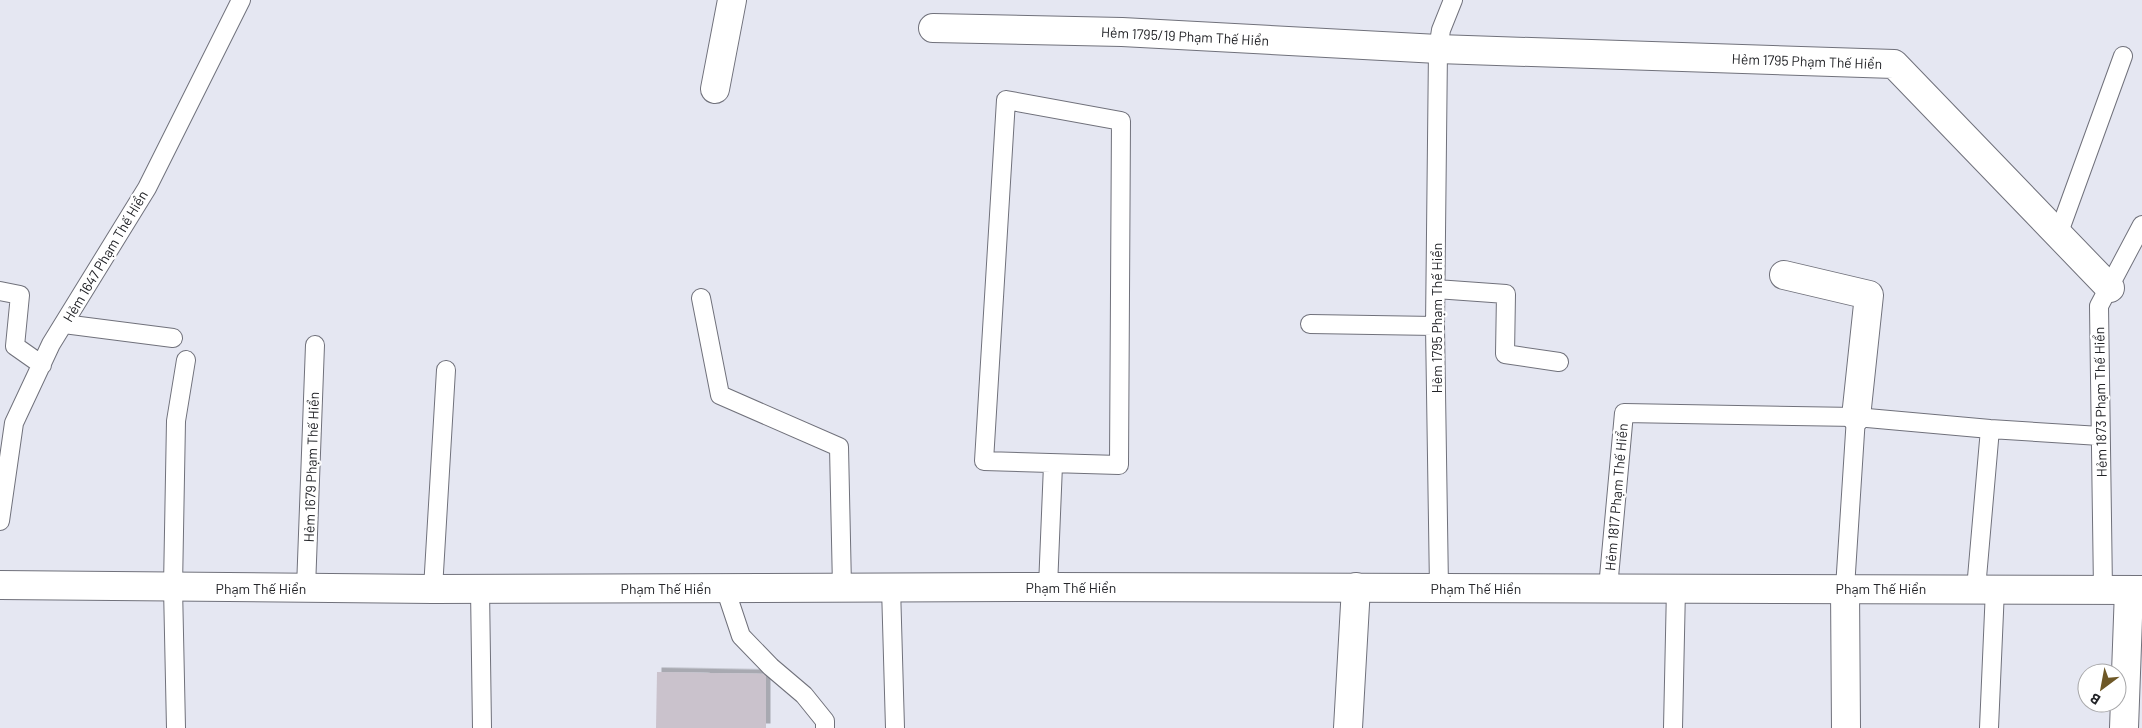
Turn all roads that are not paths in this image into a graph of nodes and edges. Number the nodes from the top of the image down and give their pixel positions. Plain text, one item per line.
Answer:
1 (241, 0) edge
2 (732, 0) edge
3 (1453, 0) edge
4 (932, 28) dead end
5 (1438, 49) junction
6 (2123, 56) dead end
7 (716, 89) dead end
8 (2142, 225) edge
9 (2058, 235) junction
10 (1784, 275) dead end
11 (2110, 288) junction
12 (1436, 289) junction
13 (0, 291) edge
14 (701, 298) dead end
15 (64, 324) junction
16 (1310, 324) dead end
17 (1435, 326) junction
18 (173, 338) dead end
19 (315, 346) dead end
20 (186, 360) dead end
21 (1559, 362) dead end
22 (42, 365) junction
23 (446, 370) dead end
24 (1856, 417) junction
25 (1990, 429) junction
26 (2100, 436) junction
27 (1054, 464) junction
28 (0, 521) edge
29 (0, 585) edge
30 (1048, 586) junction
31 (174, 587) junction
32 (842, 587) junction
33 (891, 587) junction
34 (1356, 587) junction
35 (306, 588) junction
36 (725, 588) junction
37 (1439, 588) junction
38 (1608, 588) junction
39 (1676, 588) junction
40 (1846, 588) junction
41 (433, 589) junction
42 (480, 589) junction
43 (1985, 589) junction
44 (2124, 590) edge
45 (176, 728) edge
46 (482, 728) edge
47 (825, 728) edge
48 (895, 728) edge
49 (1348, 728) edge
50 (1673, 728) edge
51 (1846, 728) edge
52 (1989, 728) edge
53 (2124, 728) edge

1 - 15 lane, Hẻm 1647 Phạm Thế Hiển
2 - 7 main road
3 - 5 lane, Hẻm 1795 Phạm Thế Hiển
4 - 5 main road, Hẻm 1795/19 Phạm Thế Hiển
5 - 9 main road, Hẻm 1795 Phạm Thế Hiển
5 - 12 lane, Hẻm 1795 Phạm Thế Hiển
6 - 9 lane
8 - 11 lane, Hẻm 1873 Phạm Thế Hiển
9 - 11 main road, Hẻm 1795 Phạm Thế Hiển
10 - 24 main road
11 - 26 lane, Hẻm 1873 Phạm Thế Hiển
12 - 17 lane, Hẻm 1795 Phạm Thế Hiển
12 - 21 lane
13 - 22 lane
14 - 32 lane
15 - 18 lane
15 - 22 lane, Hẻm 1647 Phạm Thế Hiển
16 - 17 lane
17 - 37 lane, Hẻm 1795 Phạm Thế Hiển
19 - 35 lane, Hẻm 1679 Phạm Thế Hiển
20 - 31 lane
22 - 28 lane, Hẻm 1647 Phạm Thế Hiển
23 - 41 lane
24 - 25 lane
24 - 38 lane, Hẻm 1817 Phạm Thế Hiển
24 - 40 lane
25 - 26 lane
25 - 43 lane
26 - 44 lane, Hẻm 1873 Phạm Thế Hiển
27 - 27 lane
27 - 30 lane
29 - 31 main road, Phạm Thế Hiển
30 - 33 main road, Phạm Thế Hiển
30 - 34 main road, Phạm Thế Hiển
31 - 35 main road, Phạm Thế Hiển
31 - 45 lane
32 - 33 main road, Phạm Thế Hiển
32 - 36 main road, Phạm Thế Hiển
33 - 48 lane
34 - 37 main road, Phạm Thế Hiển
34 - 49 main road
35 - 41 main road, Phạm Thế Hiển
36 - 42 main road, Phạm Thế Hiển
36 - 47 lane
37 - 38 main road, Phạm Thế Hiển
38 - 39 main road, Phạm Thế Hiển
39 - 40 main road, Phạm Thế Hiển
39 - 50 lane
40 - 43 main road, Phạm Thế Hiển
40 - 51 main road
41 - 42 main road, Phạm Thế Hiển
42 - 46 lane
43 - 44 main road, Phạm Thế Hiển
43 - 52 lane
44 - 53 main road

